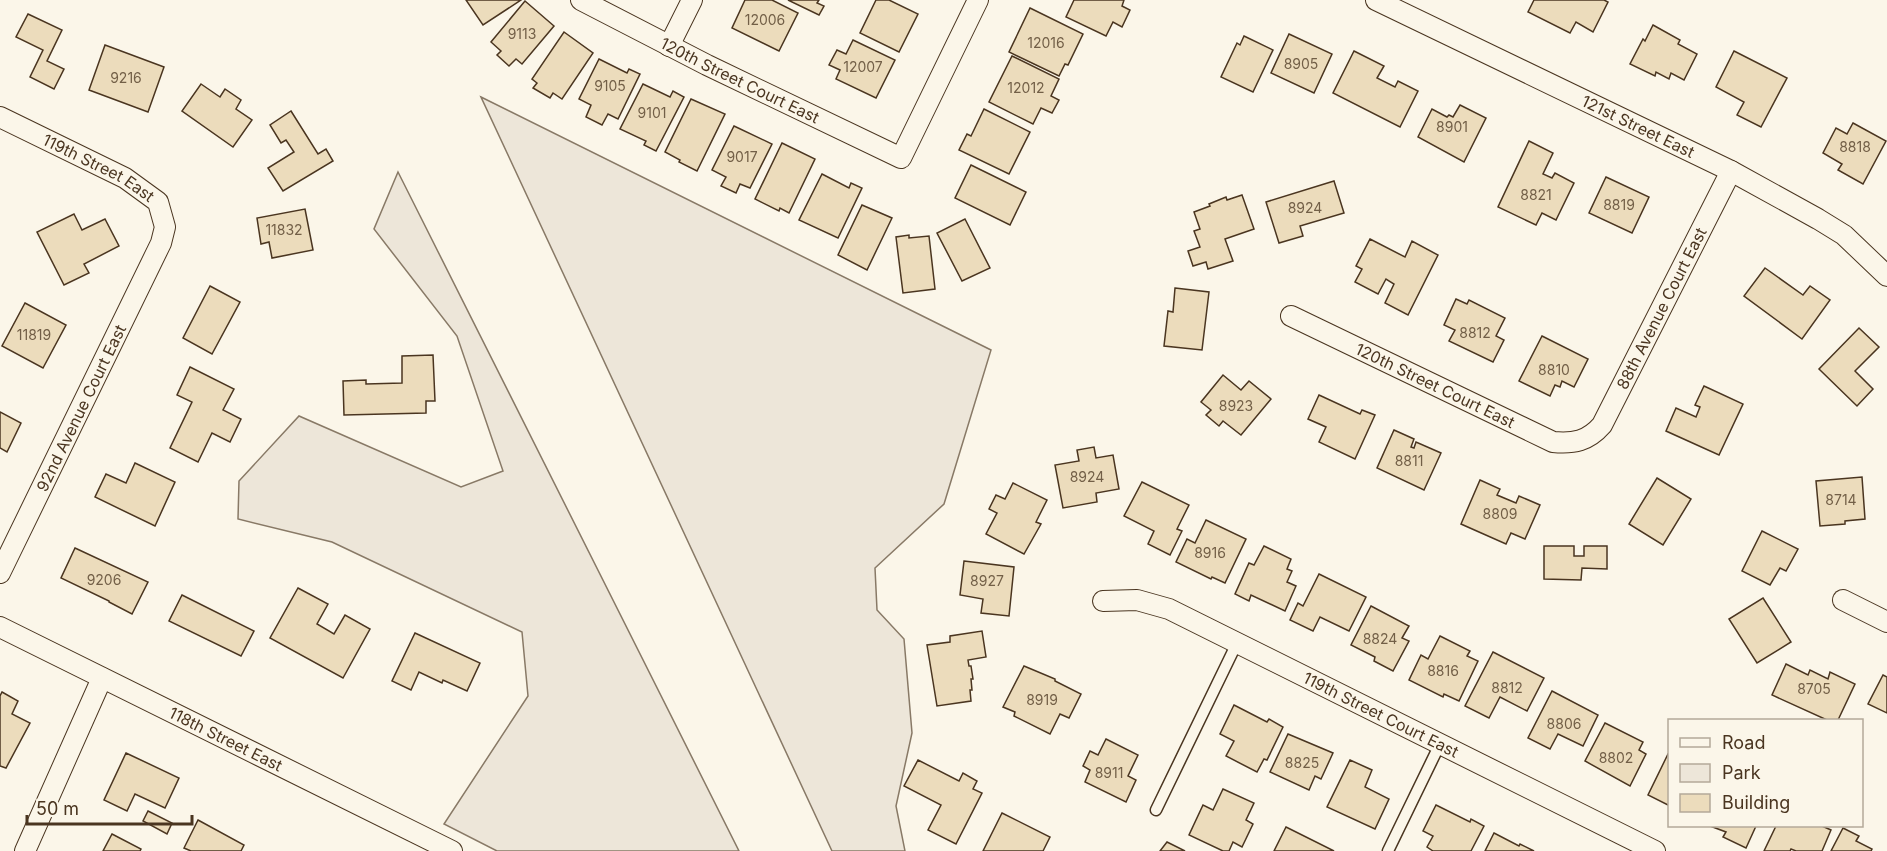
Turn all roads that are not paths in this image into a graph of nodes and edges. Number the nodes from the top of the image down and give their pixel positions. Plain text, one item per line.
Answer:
1 (581, 0) edge
2 (692, 0) edge
3 (978, 0) edge
4 (1376, 0) edge
5 (669, 46) junction
6 (0, 117) edge
7 (1731, 171) junction
8 (161, 243) joint
9 (1887, 276) edge
10 (1292, 316) dead end
11 (1583, 441) joint
12 (0, 573) edge
13 (1843, 600) dead end
14 (1103, 601) dead end
15 (1887, 622) edge
16 (0, 627) edge
17 (1238, 643) junction
18 (102, 678) junction
19 (1440, 744) junction
20 (1156, 810) dead end
21 (25, 851) edge
22 (452, 851) edge
23 (1388, 851) edge
24 (1655, 851) edge

1 - 5 street, 120th Street Court East
2 - 5 street
3 - 5 street, 120th Street Court East
4 - 7 street, 121st Street East
6 - 8 street, 119th Street East
7 - 9 street, 121st Street East
7 - 11 street, 88th Avenue Court East
8 - 12 street, 92nd Avenue Court East
10 - 11 street, 120th Street Court East
13 - 15 street
14 - 17 street, 119th Street Court East
16 - 18 street, 118th Street East
17 - 19 street, 119th Street Court East
17 - 20 lane
18 - 21 street
18 - 22 street, 118th Street East
19 - 23 lane
19 - 24 street, 119th Street Court East

